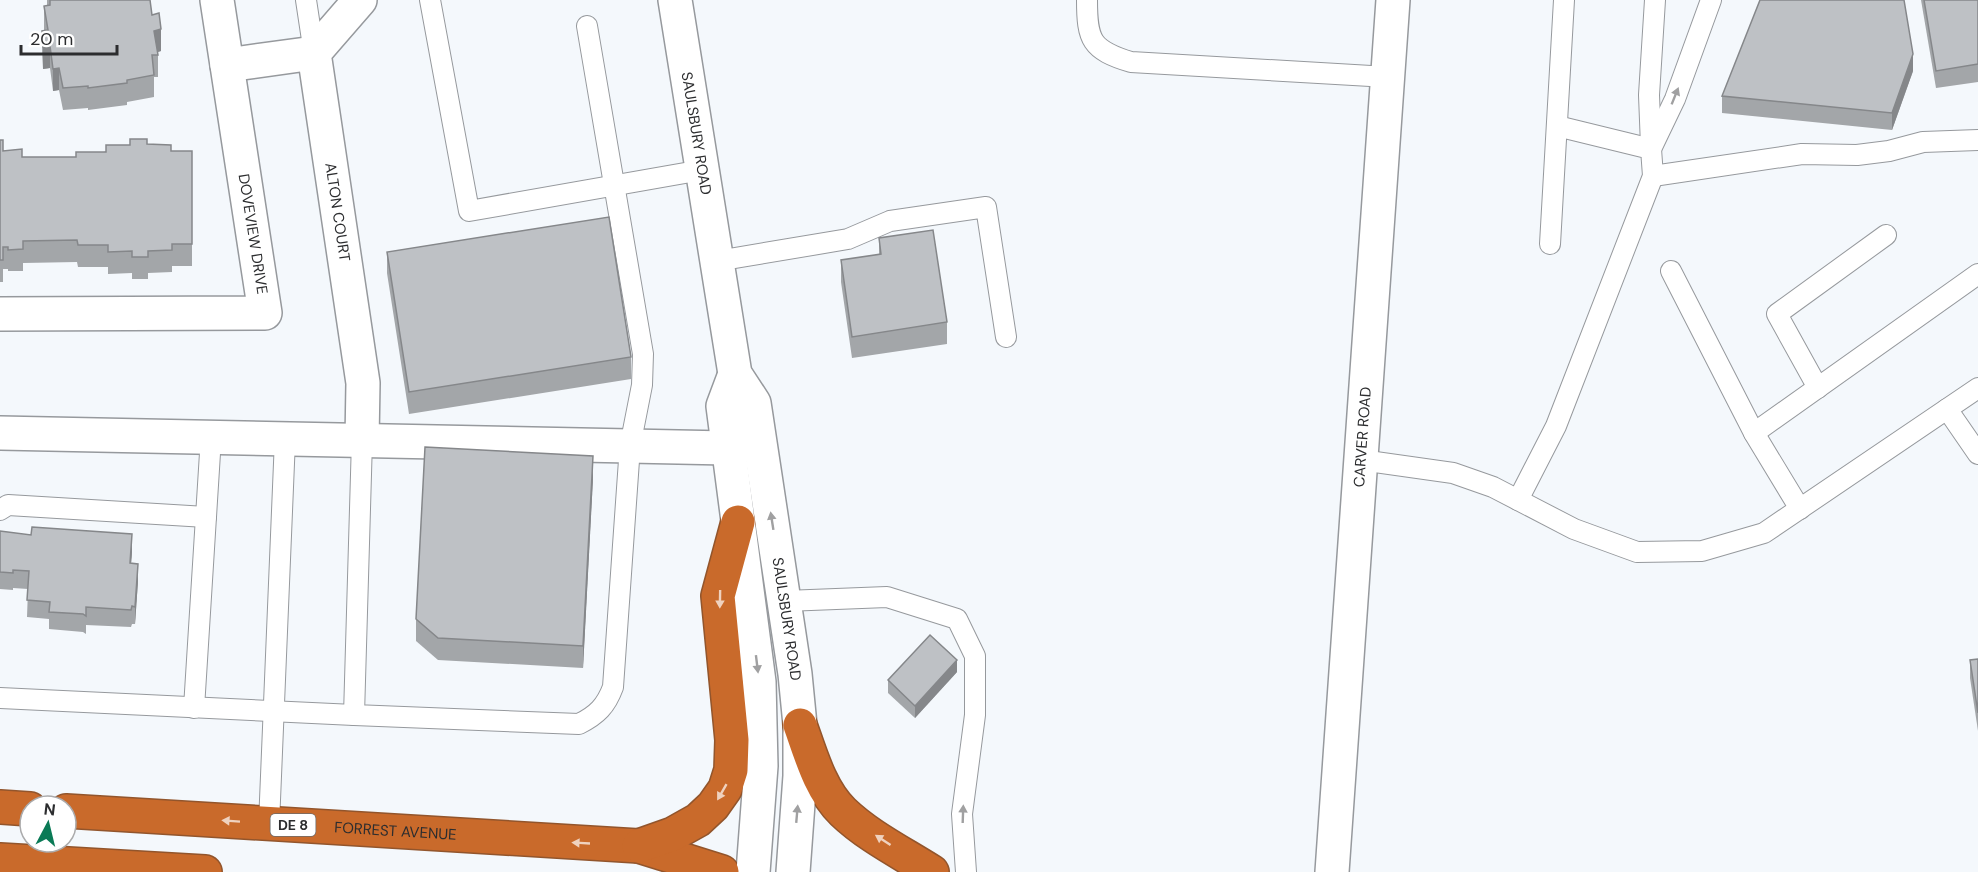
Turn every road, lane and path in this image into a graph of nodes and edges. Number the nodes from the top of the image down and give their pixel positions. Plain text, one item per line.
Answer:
1 (218, 0) edge
2 (306, 0) edge
3 (360, 0) edge
4 (430, 0) edge
5 (675, 0) edge
6 (1087, 0) edge
7 (1393, 0) edge
8 (1564, 0) edge
9 (1655, 0) edge
10 (1711, 0) edge
11 (587, 26) dead end
12 (314, 53) junction
13 (227, 65) junction
14 (1388, 77) junction
15 (1557, 126) junction
16 (1978, 140) edge
17 (1651, 149) junction
18 (702, 170) junction
19 (1653, 176) junction
20 (615, 185) junction
21 (1886, 235) dead end
22 (1550, 244) dead end
23 (717, 261) junction
24 (1671, 271) dead end
25 (1978, 274) edge
26 (0, 314) edge
27 (1006, 337) dead end
28 (735, 374) junction
29 (1818, 388) junction
30 (1978, 388) edge
31 (1947, 409) junction
32 (0, 433) edge
33 (1754, 433) junction
34 (211, 437) junction
35 (285, 439) junction
36 (362, 440) junction
37 (630, 446) junction
38 (727, 448) junction
39 (1978, 454) edge
40 (1361, 460) junction
41 (1518, 500) junction
42 (1800, 509) junction
43 (0, 510) edge
44 (206, 517) junction
45 (738, 522) junction
46 (785, 601) junction
47 (0, 698) edge
48 (194, 708) junction
49 (273, 712) junction
50 (354, 715) junction
51 (800, 725) junction
52 (0, 807) edge
53 (18, 808) edge
54 (78, 812) edge
55 (269, 824) junction
56 (639, 846) junction
57 (0, 860) edge
58 (205, 872) edge
59 (722, 872) edge
60 (753, 872) edge
61 (794, 872) edge
62 (932, 872) edge
63 (966, 872) edge
64 (1332, 872) edge

1 - 13 street, DOVEVIEW DRIVE
2 - 12 lane
3 - 12 street
4 - 20 lane
5 - 18 street, SAULSBURY ROAD
6 - 14 lane
7 - 14 street, CARVER ROAD
8 - 15 lane
9 - 17 lane
17 -> 10 lane
11 - 20 lane
12 - 13 street
12 - 36 street, ALTON COURT
13 - 26 street, DOVEVIEW DRIVE
14 - 40 street, CARVER ROAD
15 - 17 lane
15 - 22 lane
16 - 19 lane
17 - 19 lane
18 - 20 lane
18 - 23 street, SAULSBURY ROAD
19 - 41 lane
20 - 37 lane
21 - 29 lane
23 - 27 lane
23 - 28 street, SAULSBURY ROAD
24 - 33 lane
25 - 29 lane
28 - 38 street, SAULSBURY ROAD
46 -> 28 street, SAULSBURY ROAD
29 - 33 lane
30 - 31 lane
31 - 39 lane
31 - 42 lane
32 - 34 street
33 - 42 lane
34 - 35 street
34 - 44 lane
35 - 36 street
35 - 49 lane
36 - 37 street
36 - 50 lane
37 - 38 street
37 - 50 lane
38 - 45 street, SAULSBURY ROAD
40 - 41 lane
40 - 64 street, CARVER ROAD
41 - 42 lane
43 - 44 lane
44 - 48 lane
45 -> 56 highway
45 -> 60 street, SAULSBURY ROAD
46 - 51 street, SAULSBURY ROAD
63 -> 46 lane
47 - 48 lane
48 - 49 lane
49 - 50 lane
49 - 55 lane
61 -> 51 street, SAULSBURY ROAD
62 -> 51 highway
52 - 53 highway
55 -> 54 highway, FORREST AVENUE / DE 8
56 -> 55 highway, FORREST AVENUE / DE 8
56 - 59 highway, FORREST AVENUE / DE 8
57 - 58 highway

